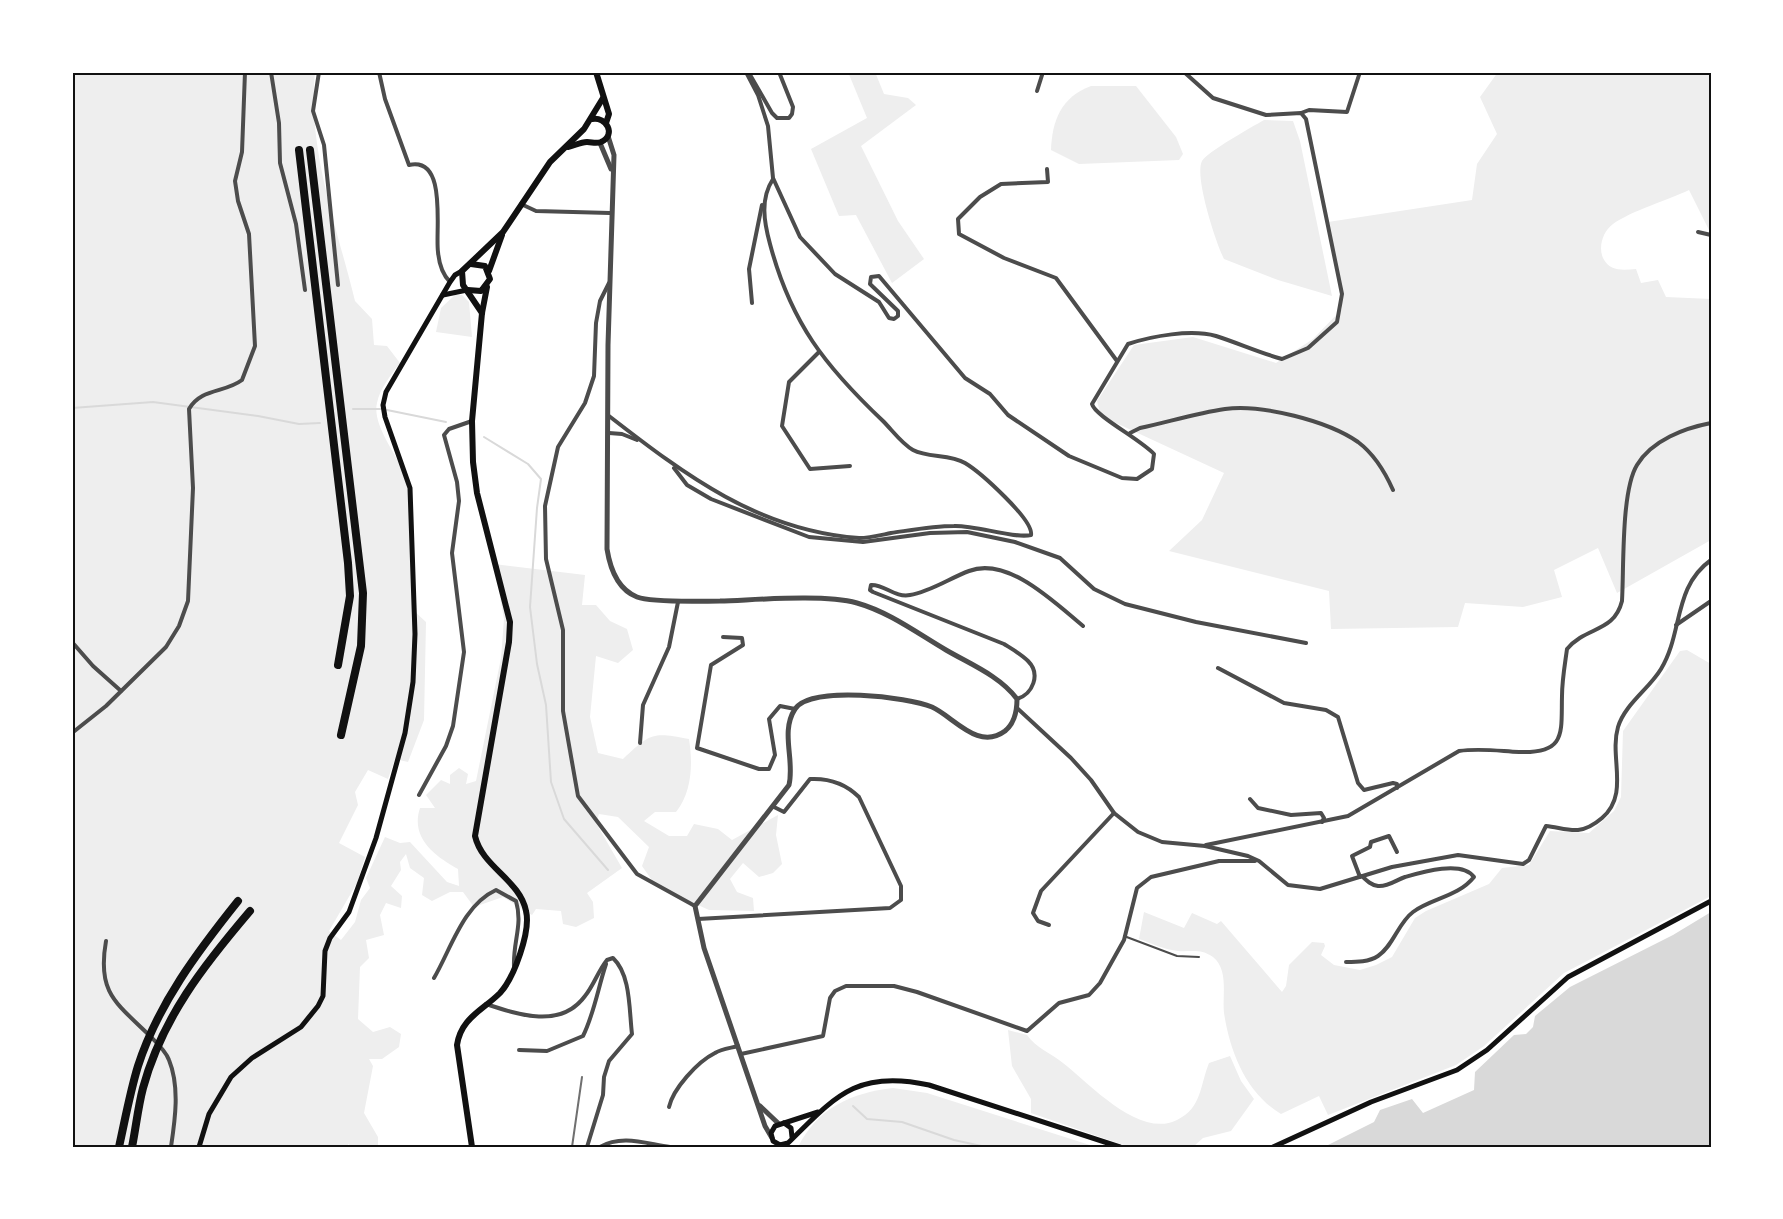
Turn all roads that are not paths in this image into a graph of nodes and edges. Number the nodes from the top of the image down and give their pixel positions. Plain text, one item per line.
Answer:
1 (245, 72) edge
2 (271, 72) edge
3 (319, 72) edge
4 (379, 72) edge
5 (596, 72) edge
6 (747, 72) edge
7 (779, 72) edge
8 (1043, 72) edge
9 (1184, 72) edge
10 (1360, 72) edge
11 (1036, 92) dead end
12 (603, 98) junction
13 (1301, 113) junction
14 (592, 119) junction
15 (606, 123) junction
16 (584, 129) junction
17 (608, 136) junction
18 (590, 141) junction
19 (600, 143) junction
20 (567, 147) junction
21 (299, 150) dead end
22 (310, 150) dead end
23 (1047, 169) dead end
24 (612, 171) junction
25 (773, 178) junction
26 (763, 201) junction
27 (521, 204) junction
28 (610, 213) junction
29 (503, 232) junction
30 (1698, 232) dead end
31 (1711, 235) edge
32 (471, 264) junction
33 (462, 271) junction
34 (489, 271) junction
35 (450, 282) junction
36 (610, 282) junction
37 (338, 285) dead end
38 (487, 287) junction
39 (305, 290) dead end
40 (468, 290) junction
41 (443, 295) junction
42 (752, 303) dead end
43 (482, 313) junction
44 (819, 352) junction
45 (1118, 362) junction
46 (609, 416) junction
47 (472, 421) junction
48 (1711, 423) edge
49 (609, 433) junction
50 (1130, 433) junction
51 (643, 443) junction
52 (672, 465) junction
53 (850, 466) dead end
54 (1393, 490) dead end
55 (1711, 560) edge
56 (679, 601) junction
57 (1711, 601) edge
58 (1676, 625) junction
59 (1083, 626) dead end
60 (723, 637) dead end
61 (72, 642) edge
62 (1305, 643) dead end
63 (338, 665) dead end
64 (1218, 668) dead end
65 (122, 691) junction
66 (1017, 699) junction
67 (1017, 708) junction
68 (795, 709) junction
69 (72, 733) edge
70 (341, 735) dead end
71 (640, 744) dead end
72 (1396, 789) junction
73 (419, 795) dead end
74 (1250, 799) dead end
75 (774, 807) junction
76 (1114, 813) junction
77 (1322, 823) junction
78 (1205, 846) junction
79 (1397, 852) dead end
80 (1259, 861) junction
81 (1361, 876) junction
82 (238, 901) dead end
83 (1711, 901) edge
84 (695, 906) junction
85 (250, 911) dead end
86 (698, 919) junction
87 (1049, 925) dead end
88 (1124, 936) junction
89 (106, 941) dead end
90 (1199, 957) dead end
91 (607, 960) junction
92 (1346, 962) dead end
93 (514, 967) junction
94 (434, 978) dead end
95 (486, 1004) junction
96 (738, 1046) junction
97 (519, 1050) dead end
98 (741, 1054) junction
99 (759, 1105) junction
100 (669, 1107) dead end
101 (818, 1112) junction
102 (781, 1124) junction
103 (792, 1137) junction
104 (773, 1142) edge
105 (786, 1146) edge
106 (119, 1147) edge
107 (132, 1147) edge
108 (171, 1147) edge
109 (199, 1147) edge
110 (472, 1147) edge
111 (586, 1147) edge
112 (600, 1147) edge
113 (670, 1147) edge
114 (1120, 1147) edge
115 (1273, 1147) edge

1 - 65 street
2 - 39 street
3 - 37 street
4 - 35 street
5 - 12 main road
6 - 7 street
6 - 25 street
8 - 11 street
9 - 13 street
10 - 13 street
12 - 14 main road
12 - 15 main road
13 - 45 street
14 - 15 main road
14 - 16 main road
15 - 17 main road
16 - 18 main road
16 - 20 main road
17 - 19 main road
17 - 24 street
18 - 19 main road
18 - 20 main road
19 - 24 street
20 - 27 main road
21 - 63 highway
22 - 70 highway
23 - 45 street
24 - 28 street
25 - 26 street
25 - 50 street
26 - 42 street
26 - 44 street
27 - 28 street
27 - 29 main road
28 - 36 street
29 - 32 main road
29 - 34 main road
30 - 31 street
32 - 33 main road
32 - 34 main road
33 - 35 main road
33 - 40 main road
34 - 38 main road
35 - 41 main road
36 - 46 street
36 - 84 street
38 - 40 main road
38 - 43 main road
40 - 41 main road
40 - 43 main road
41 - 109 main road
43 - 47 main road
44 - 52 street
44 - 53 street
45 - 50 street
46 - 49 street
46 - 51 street
47 - 73 street
47 - 93 main road
48 - 72 street
49 - 51 street
49 - 56 street
50 - 54 street
51 - 52 street
52 - 62 street
55 - 58 street
56 - 66 street
56 - 71 street
57 - 58 street
58 - 81 street
59 - 66 street
60 - 68 street
61 - 65 street
64 - 72 street
65 - 69 street
66 - 67 street
67 - 68 street
67 - 76 street
68 - 75 street
72 - 77 street
74 - 77 street
75 - 84 street
75 - 86 street
76 - 78 street
76 - 87 street
77 - 78 street
78 - 80 street
79 - 81 street
80 - 81 street
80 - 88 street
81 - 92 street
82 - 106 highway
83 - 115 main road
84 - 86 street
85 - 107 highway
86 - 96 street
88 - 90 lane
88 - 98 street
89 - 108 street
91 - 95 street
91 - 97 street
91 - 111 street
93 - 94 street
93 - 95 main road
95 - 110 main road
96 - 98 street
96 - 100 street
98 - 99 street
99 - 102 street
99 - 104 street
101 - 102 main road
101 - 103 main road
101 - 114 main road
102 - 103 main road
102 - 104 main road
103 - 105 main road
104 - 105 main road
112 - 113 street

